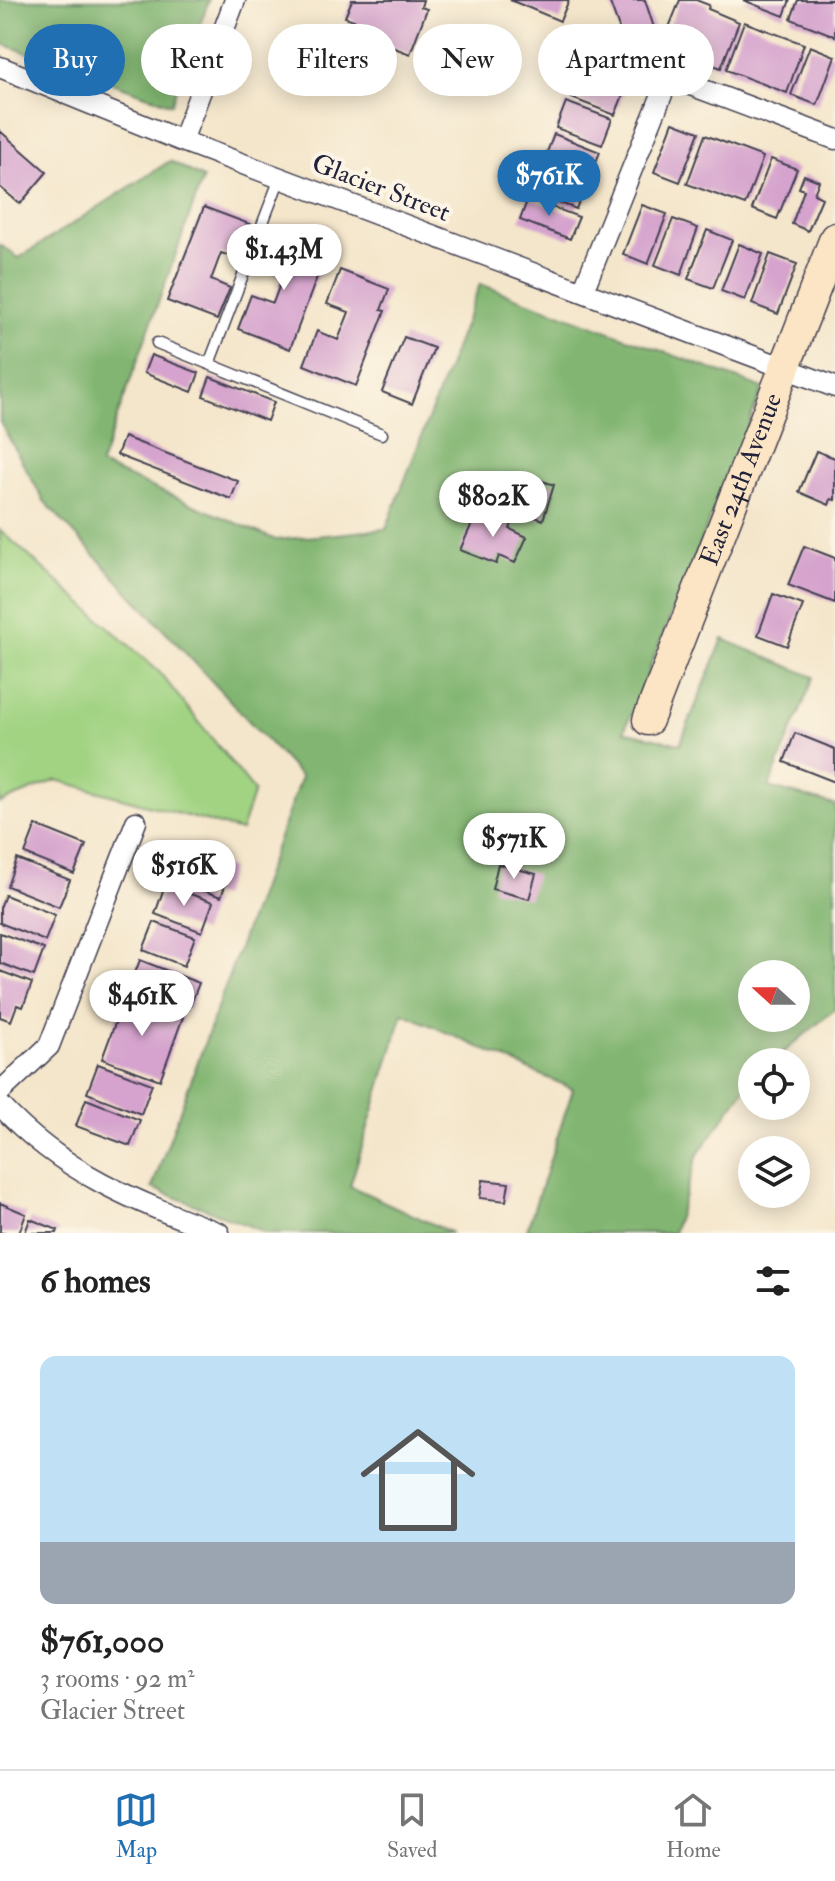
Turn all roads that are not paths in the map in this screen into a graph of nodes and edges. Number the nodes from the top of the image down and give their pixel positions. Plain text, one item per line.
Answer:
1 (235, 0) edge
2 (0, 67) edge
3 (835, 139) edge
4 (182, 141) junction
5 (280, 178) junction
6 (835, 238) edge
7 (583, 291) junction
8 (157, 343) dead end
9 (209, 364) junction
10 (785, 367) junction
11 (835, 387) edge
12 (382, 434) dead end
13 (648, 720) dead end
14 (136, 822) dead end
15 (0, 1092) edge
16 (0, 1105) edge
17 (219, 1233) edge

1 - 4 street
2 - 4 street, Glacier Street
3 - 7 street
4 - 5 street, Glacier Street
5 - 7 street, Glacier Street
5 - 9 lane
6 - 10 street, East 24th Avenue
7 - 10 street, Glacier Street
8 - 9 lane
9 - 12 lane
10 - 11 street, Glacier Street
10 - 13 street, East 24th Avenue
14 - 15 street
16 - 17 street

